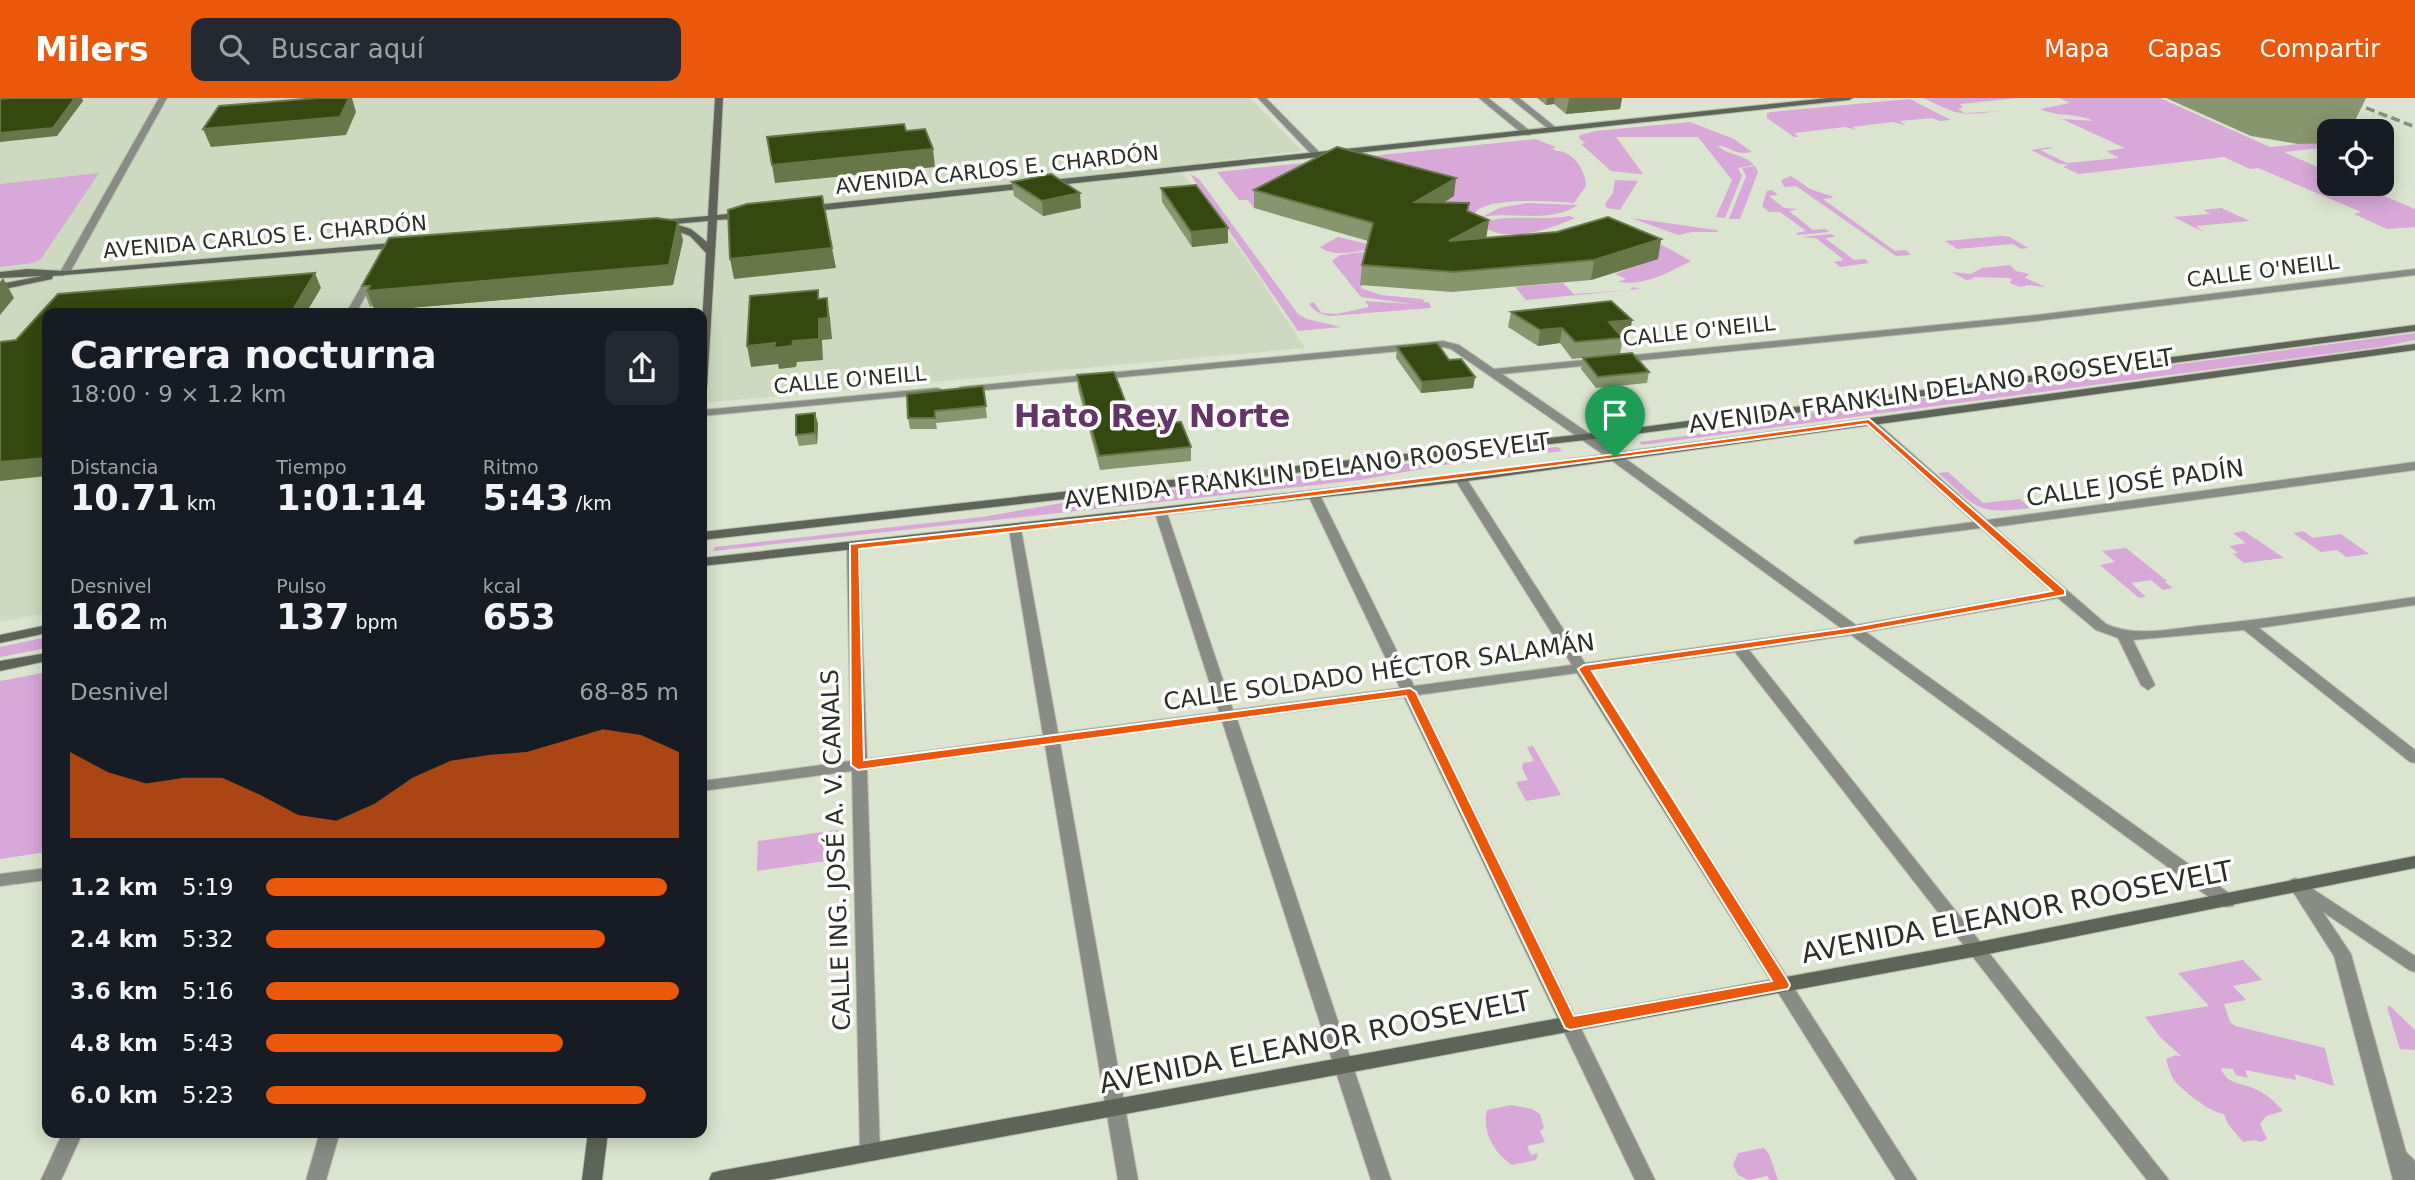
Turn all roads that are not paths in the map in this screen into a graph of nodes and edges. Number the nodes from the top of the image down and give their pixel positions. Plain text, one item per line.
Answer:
1 (163, 98) edge
2 (719, 98) edge
3 (1262, 98) edge
4 (1483, 98) edge
5 (1514, 98) edge
6 (1849, 98) edge
7 (1555, 130) junction
8 (1527, 133) junction
9 (1317, 155) junction
10 (794, 210) edge
11 (752, 215) edge
12 (711, 219) junction
13 (415, 244) edge
14 (388, 246) junction
15 (710, 253) junction
16 (382, 257) edge
17 (376, 269) edge
18 (2415, 272) edge
19 (64, 274) junction
20 (0, 275) edge
21 (0, 287) edge
22 (354, 308) edge
23 (2415, 328) edge
24 (707, 332) edge
25 (2415, 347) edge
26 (1493, 372) junction
27 (707, 413) edge
28 (1869, 421) junction
29 (1586, 437) junction
30 (1615, 457) junction
31 (2415, 466) edge
32 (1460, 478) junction
33 (1314, 495) junction
34 (1161, 513) junction
35 (1983, 524) junction
36 (1015, 529) junction
37 (707, 535) edge
38 (1860, 541) dead end
39 (853, 546) junction
40 (707, 561) edge
41 (2061, 593) junction
42 (2415, 601) edge
43 (2247, 625) junction
44 (42, 630) edge
45 (1854, 630) junction
46 (2124, 636) junction
47 (0, 639) edge
48 (1739, 647) junction
49 (42, 658) edge
50 (0, 666) edge
51 (1584, 669) junction
52 (2148, 685) dead end
53 (1410, 692) junction
54 (1230, 716) junction
55 (1052, 740) junction
56 (2415, 758) edge
57 (858, 765) junction
58 (707, 785) edge
59 (2415, 862) edge
60 (42, 875) edge
61 (0, 880) edge
62 (2297, 884) junction
63 (2227, 901) junction
64 (1978, 949) junction
65 (2415, 965) edge
66 (1782, 985) junction
67 (1570, 1023) junction
68 (1343, 1065) junction
69 (1115, 1108) junction
70 (70, 1138) edge
71 (328, 1138) edge
72 (597, 1138) edge
73 (870, 1152) junction
74 (2397, 1157) junction
75 (2415, 1175) edge
76 (51, 1180) edge
77 (316, 1180) edge
78 (592, 1180) edge
79 (719, 1180) edge
80 (1128, 1180) edge
81 (1381, 1180) edge
82 (1645, 1180) edge
83 (1908, 1180) edge
84 (2159, 1180) edge
85 (2403, 1180) edge

1 - 19 street
2 - 12 street
3 - 9 street
4 - 8 street
5 - 7 street
6 - 7 street, AVENIDA CARLOS E. CHARDÓN
7 - 8 street, AVENIDA CARLOS E. CHARDÓN
8 - 9 street, AVENIDA CARLOS E. CHARDÓN
9 - 10 street, AVENIDA CARLOS E. CHARDÓN
11 - 12 street
12 - 15 street
12 - 15 street
13 - 14 street, AVENIDA CARLOS E. CHARDÓN
14 - 16 street
14 - 19 street, AVENIDA CARLOS E. CHARDÓN
15 - 24 street
17 - 22 street
18 - 26 street, CALLE O'NEILL
19 - 20 street, AVENIDA CARLOS E. CHARDÓN
19 - 21 street, AVENIDA CARLOS E. CHARDÓN
23 - 29 street, AVENIDA FRANKLIN DELANO ROOSEVELT
25 - 28 street, AVENIDA FRANKLIN DELANO ROOSEVELT
26 - 27 street, CALLE O'NEILL
26 - 29 street
28 - 30 street, AVENIDA FRANKLIN DELANO ROOSEVELT
28 - 35 street
29 - 30 street
29 - 37 street, AVENIDA FRANKLIN DELANO ROOSEVELT
30 - 32 street, AVENIDA FRANKLIN DELANO ROOSEVELT
30 - 45 street
31 - 35 street, CALLE JOSÉ PADÍN
32 - 33 street, AVENIDA FRANKLIN DELANO ROOSEVELT
32 - 51 street
33 - 34 street, AVENIDA FRANKLIN DELANO ROOSEVELT
33 - 53 street
34 - 36 street, AVENIDA FRANKLIN DELANO ROOSEVELT
34 - 54 street
35 - 38 street, CALLE JOSÉ PADÍN
35 - 41 street
36 - 39 street, AVENIDA FRANKLIN DELANO ROOSEVELT
36 - 55 street
39 - 40 street, AVENIDA FRANKLIN DELANO ROOSEVELT
39 - 57 street, CALLE ING. JOSÉ A. V. CANALS
41 - 45 street, CALLE SOLDADO HÉCTOR SALAMÁN
41 - 46 street
42 - 43 street
43 - 46 street
43 - 56 street
44 - 47 street
45 - 48 street, CALLE SOLDADO HÉCTOR SALAMÁN
45 - 63 street
46 - 52 street
48 - 51 street, CALLE SOLDADO HÉCTOR SALAMÁN
48 - 64 street
49 - 50 street
51 - 53 street, CALLE SOLDADO HÉCTOR SALAMÁN
51 - 66 street
53 - 54 street, CALLE SOLDADO HÉCTOR SALAMÁN
53 - 67 street
54 - 55 street, CALLE SOLDADO HÉCTOR SALAMÁN
54 - 68 street
55 - 57 street, CALLE SOLDADO HÉCTOR SALAMÁN
55 - 69 street
57 - 58 street, CALLE SOLDADO HÉCTOR SALAMÁN
57 - 73 street, CALLE ING. JOSÉ A. V. CANALS
59 - 62 street, AVENIDA ELEANOR ROOSEVELT
60 - 61 street
62 - 63 street, AVENIDA ELEANOR ROOSEVELT
62 - 65 street
62 - 74 street
63 - 64 street, AVENIDA ELEANOR ROOSEVELT
64 - 66 street, AVENIDA ELEANOR ROOSEVELT
64 - 84 street
66 - 67 street, AVENIDA ELEANOR ROOSEVELT
66 - 83 street
67 - 68 street, AVENIDA ELEANOR ROOSEVELT
67 - 82 street
68 - 69 street, AVENIDA ELEANOR ROOSEVELT
68 - 81 street
69 - 73 street, AVENIDA ELEANOR ROOSEVELT
69 - 80 street
70 - 76 street
71 - 77 street
72 - 78 street
73 - 79 street, AVENIDA ELEANOR ROOSEVELT
74 - 75 street
74 - 85 street

